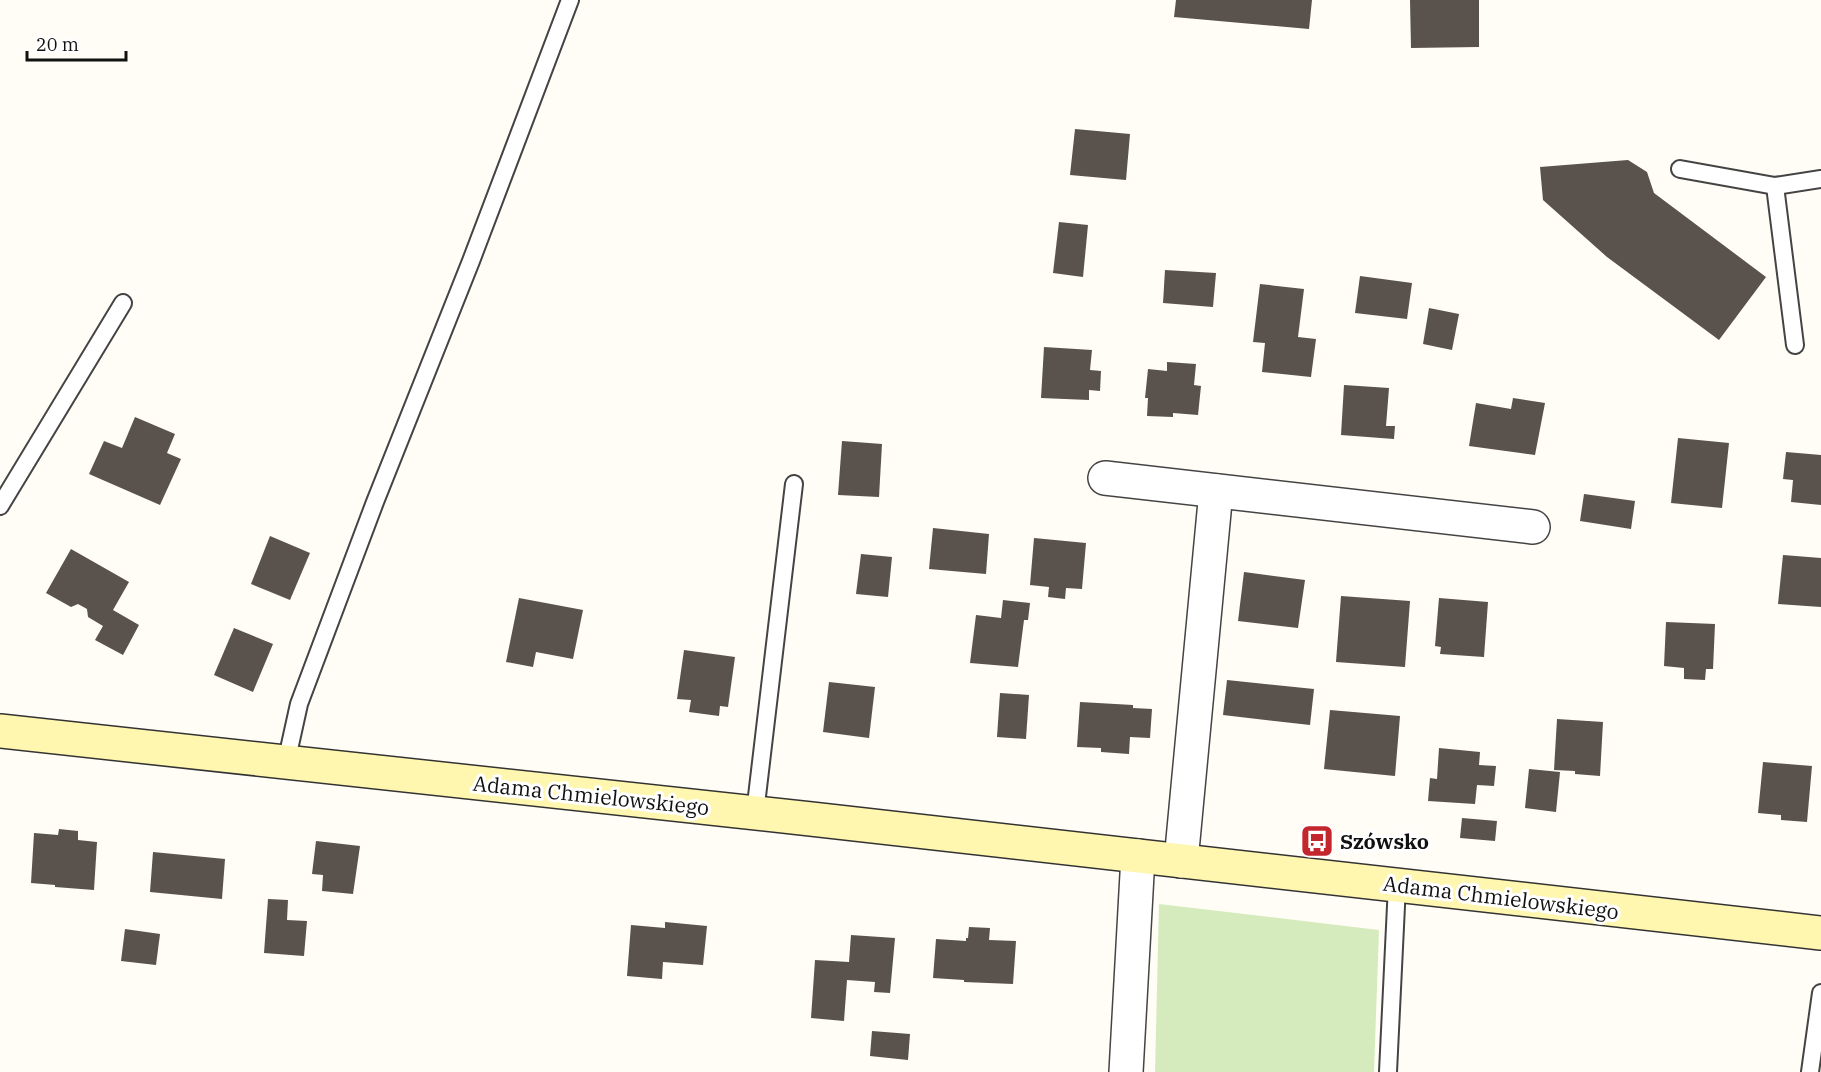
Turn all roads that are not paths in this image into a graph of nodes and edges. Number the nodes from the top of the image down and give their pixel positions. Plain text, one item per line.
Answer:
1 (570, 0) edge
2 (1680, 169) dead end
3 (1821, 179) edge
4 (1775, 186) junction
5 (123, 303) dead end
6 (1795, 345) dead end
7 (1106, 478) dead end
8 (794, 484) dead end
9 (1216, 490) junction
10 (0, 506) edge
11 (1533, 527) dead end
12 (0, 731) edge
13 (286, 763) junction
14 (755, 813) junction
15 (1138, 856) junction
16 (1181, 861) junction
17 (1397, 885) junction
18 (1821, 933) edge
19 (1821, 993) edge
20 (1126, 1072) edge
21 (1388, 1072) edge
22 (1810, 1072) edge

1 - 13 lane
2 - 4 lane
3 - 4 lane
4 - 6 lane
5 - 10 lane
7 - 9 street
8 - 14 lane
9 - 11 street
9 - 16 street
12 - 13 street, Adama Chmielowskiego
13 - 14 street, Adama Chmielowskiego
14 - 15 street, Adama Chmielowskiego
15 - 16 street, Adama Chmielowskiego
15 - 20 street
16 - 17 street, Adama Chmielowskiego
17 - 18 street, Adama Chmielowskiego
17 - 21 lane
19 - 22 lane

